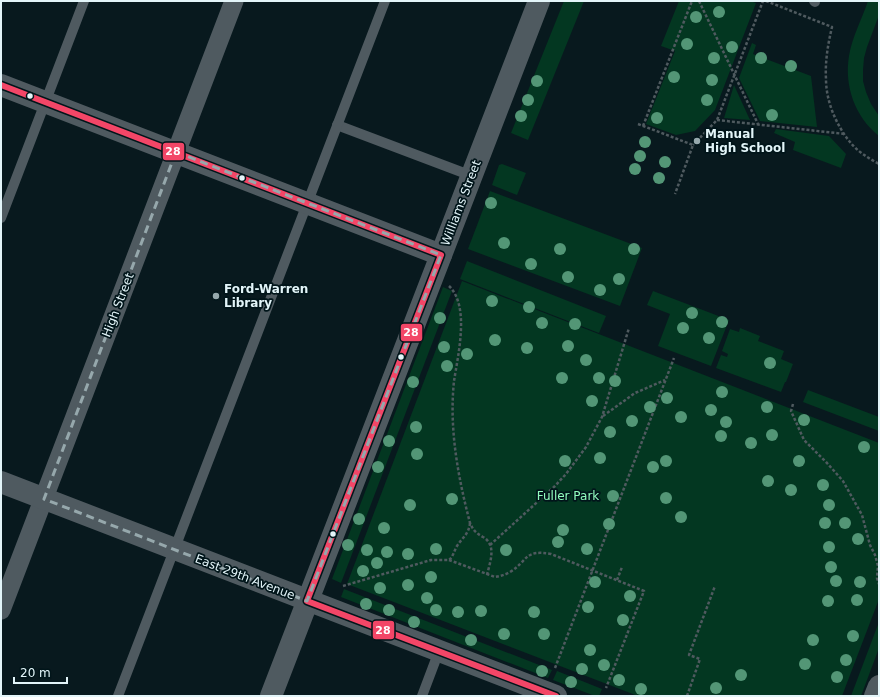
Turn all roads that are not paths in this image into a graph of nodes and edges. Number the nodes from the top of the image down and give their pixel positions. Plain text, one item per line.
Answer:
1 (84, 1) edge
2 (234, 1) edge
3 (385, 1) edge
4 (538, 1) edge
5 (1, 85) edge
6 (46, 102) junction
7 (337, 125) junction
8 (176, 152) junction
9 (472, 176) junction
10 (307, 203) junction
11 (1, 218) edge
12 (441, 255) junction
13 (1, 482) edge
14 (44, 499) junction
15 (174, 550) junction
16 (307, 601) junction
17 (1, 610) edge
18 (439, 651) junction
19 (879, 686) edge
20 (118, 696) edge
21 (271, 696) edge
22 (422, 696) edge
23 (556, 696) edge
24 (875, 696) edge

1 - 6 lane
2 - 8 street, High Street
3 - 7 lane
4 - 9 street, Williams Street
5 - 6 street
6 - 8 street
6 - 11 lane
7 - 9 lane
7 - 10 lane
8 - 10 street
8 - 14 street, High Street
9 - 12 street, Williams Street
10 - 12 street
10 - 15 lane
12 - 16 street, Williams Street
13 - 14 street, East 29th Avenue
14 - 15 street, East 29th Avenue
14 - 17 street, High Street
15 - 16 street, East 29th Avenue
15 - 20 lane
16 - 18 street, East 29th Avenue
16 - 21 street, Williams Street
18 - 22 lane
18 - 23 street, East 29th Avenue
19 - 24 street

